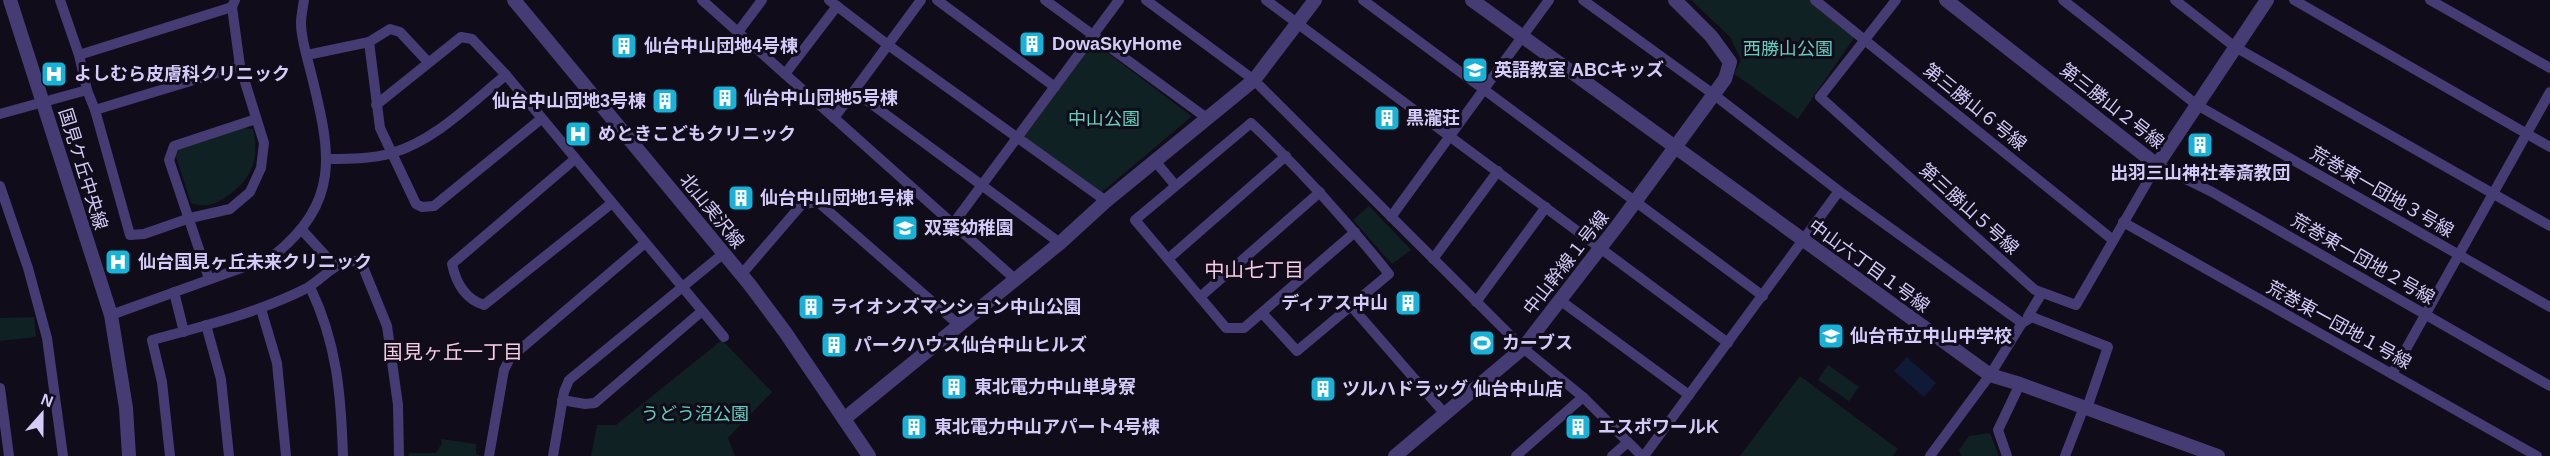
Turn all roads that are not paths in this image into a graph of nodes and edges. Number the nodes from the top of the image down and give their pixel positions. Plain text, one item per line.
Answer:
1 (10, 0) edge
2 (60, 0) edge
3 (304, 0) edge
4 (514, 0) edge
5 (702, 0) edge
6 (762, 0) edge
7 (921, 0) edge
8 (937, 0) edge
9 (1045, 0) edge
10 (1119, 0) edge
11 (1146, 0) edge
12 (1266, 0) edge
13 (1315, 0) edge
14 (1363, 0) edge
15 (1472, 0) edge
16 (1549, 0) edge
17 (1583, 0) edge
18 (1675, 0) edge
19 (1815, 0) edge
20 (1896, 0) edge
21 (1946, 0) edge
22 (2063, 0) edge
23 (2175, 0) edge
24 (2267, 0) edge
25 (2294, 0) edge
26 (2430, 0) edge
27 (833, 3) edge
28 (234, 4) edge
29 (1297, 23) junction
30 (738, 32) junction
31 (1093, 36) junction
32 (1523, 36) junction
33 (1864, 39) junction
34 (369, 42) junction
35 (888, 45) junction
36 (2235, 47) junction
37 (79, 55) junction
38 (307, 55) junction
39 (428, 62) junction
40 (240, 66) junction
41 (2550, 68) edge
42 (785, 74) junction
43 (506, 75) junction
44 (1254, 80) junction
45 (1054, 87) junction
46 (1483, 88) junction
47 (87, 90) junction
48 (854, 91) junction
49 (2550, 92) edge
50 (1713, 94) junction
51 (44, 103) junction
52 (376, 105) junction
53 (2197, 105) junction
54 (95, 110) junction
55 (0, 114) edge
56 (541, 118) junction
57 (834, 118) junction
58 (256, 119) junction
59 (1208, 119) junction
60 (2526, 134) junction
61 (1450, 135) junction
62 (1017, 138) junction
63 (1674, 145) junction
64 (2550, 147) edge
65 (392, 154) junction
66 (1286, 156) junction
67 (328, 159) junction
68 (575, 159) junction
69 (1155, 161) junction
70 (2157, 165) junction
71 (1498, 171) junction
72 (982, 185) junction
73 (1175, 185) junction
74 (0, 186) edge
75 (1839, 191) junction
76 (1320, 192) junction
77 (2494, 194) junction
78 (1106, 201) junction
79 (1636, 201) junction
80 (612, 203) junction
81 (1546, 207) junction
82 (4, 212) edge
83 (1391, 217) junction
84 (190, 218) junction
85 (2123, 222) junction
86 (953, 224) junction
87 (2550, 226) edge
88 (302, 229) junction
89 (1355, 232) junction
90 (2113, 240) junction
91 (1803, 241) junction
92 (645, 243) junction
93 (1060, 243) junction
94 (1600, 247) junction
95 (724, 253) junction
96 (2459, 255) junction
97 (1168, 259) junction
98 (1433, 259) junction
99 (335, 266) junction
100 (741, 275) junction
101 (209, 279) junction
102 (1015, 279) junction
103 (310, 286) junction
104 (681, 286) junction
105 (174, 292) junction
106 (2042, 293) junction
107 (1763, 296) junction
108 (1200, 297) junction
109 (1561, 301) junction
110 (1476, 302) junction
111 (1352, 307) junction
112 (2550, 307) edge
113 (261, 309) junction
114 (702, 311) junction
115 (1263, 314) junction
116 (2426, 314) junction
117 (111, 315) junction
118 (2025, 321) junction
119 (206, 325) junction
120 (958, 325) junction
121 (184, 332) junction
122 (724, 337) dead end
123 (1728, 343) junction
124 (1523, 348) junction
125 (2392, 374) junction
126 (1990, 375) junction
127 (2020, 384) junction
128 (2550, 386) edge
129 (0, 388) edge
130 (1689, 395) junction
131 (1583, 397) junction
132 (562, 400) junction
133 (2086, 408) junction
134 (1445, 414) junction
135 (844, 419) junction
136 (1627, 442) junction
137 (9, 456) edge
138 (63, 456) edge
139 (129, 456) edge
140 (170, 456) edge
141 (229, 456) edge
142 (286, 456) edge
143 (343, 456) edge
144 (399, 456) edge
145 (489, 456) edge
146 (553, 456) edge
147 (869, 456) edge
148 (1395, 456) edge
149 (1516, 456) edge
150 (1612, 456) edge
151 (1643, 456) edge
152 (1930, 456) edge
153 (2007, 456) edge
154 (2065, 456) edge
155 (2218, 456) edge
156 (2537, 456) edge

1 - 51 street, 国見ケ丘中央線
2 - 37 street
3 - 38 street
4 - 95 street, 北山実沢線
5 - 30 street
6 - 30 street
7 - 35 street
8 - 45 street
9 - 31 street
10 - 31 street
11 - 44 street
12 - 29 street
13 - 29 street
14 - 46 street
15 - 32 street, 中山六丁目１号線
16 - 32 street
17 - 50 street
18 - 50 street, 中山幹線１号線
19 - 33 street, 第三勝山６号線
20 - 33 street, 第三勝山５号線
21 - 70 street, 第三勝山２号線
22 - 53 street, 荒巻東一団地３号線
23 - 36 street
24 - 36 street, 第三勝山２号線
25 - 60 street
26 - 41 street
27 - 35 street
27 - 42 street
28 - 37 street
28 - 40 street
29 - 44 street
29 - 61 street
30 - 42 street
31 - 45 street
31 - 59 street
32 - 46 street
32 - 63 street, 中山六丁目１号線
33 - 90 street, 第三勝山６号線
33 - 106 street, 第三勝山５号線
34 - 38 street
34 - 39 street
34 - 52 street
35 - 48 street
35 - 62 street
36 - 53 street, 第三勝山２号線
36 - 77 street
37 - 47 street
38 - 67 street
39 - 43 street
39 - 52 street
40 - 54 street
40 - 58 street
42 - 57 street
43 - 56 street
43 - 65 street
44 - 59 street
44 - 83 street
45 - 62 street
46 - 61 street
46 - 79 street
47 - 51 street
47 - 54 street
48 - 57 street
48 - 72 street
49 - 60 street
50 - 63 street, 中山幹線１号線
50 - 75 street
51 - 55 street
51 - 117 street, 国見ケ丘中央線
52 - 65 street
53 - 70 street, 第三勝山２号線
53 - 96 street, 荒巻東一団地３号線
54 - 84 street
56 - 65 street
56 - 68 street
57 - 86 street
58 - 84 street
58 - 84 street
59 - 69 street
60 - 64 street
60 - 77 street
61 - 71 street
61 - 83 street
62 - 72 street
62 - 78 street
63 - 79 street, 中山幹線１号線
63 - 91 street, 中山六丁目１号線
65 - 67 street
66 - 73 street
66 - 76 street
66 - 97 street
67 - 88 street
68 - 80 street
68 - 80 street
69 - 73 street
69 - 78 street
70 - 85 street, 第三勝山５号線
70 - 116 street, 荒巻東一団地２号線
71 - 81 street
71 - 98 street
72 - 86 street
72 - 93 street
73 - 97 street
74 - 82 street
75 - 91 street
75 - 118 street
76 - 89 street
76 - 108 street
77 - 87 street
77 - 96 street
78 - 93 street
79 - 94 street, 中山幹線１号線
79 - 107 street
80 - 92 street
81 - 94 street
81 - 110 street
82 - 138 street
83 - 98 street
84 - 101 street
85 - 90 street, 第三勝山５号線
85 - 125 street, 荒巻東一団地１号線
86 - 102 street
88 - 99 street
88 - 101 street
89 - 111 street
89 - 115 street
90 - 106 street, 第三勝山５号線
91 - 107 street
91 - 126 street, 中山六丁目１号線
92 - 104 street
92 - 145 street
93 - 102 street
94 - 109 street, 中山幹線１号線
94 - 123 street
95 - 100 street, 北山実沢線
95 - 104 street
96 - 112 street, 荒巻東一団地３号線
96 - 116 street
97 - 108 street
98 - 110 street
99 - 103 street
99 - 144 street
100 - 120 street
100 - 135 street, 北山実沢線
101 - 105 street
102 - 120 street
103 - 113 street
103 - 143 street
104 - 114 street
104 - 132 street
105 - 117 street
105 - 121 street
106 - 118 street
107 - 123 street
108 - 115 street
109 - 124 street, 中山幹線１号線
109 - 130 street
110 - 124 street
111 - 115 street
111 - 134 street
113 - 119 street
113 - 142 street
114 - 122 street
114 - 132 street
116 - 125 street
116 - 128 street, 荒巻東一団地２号線
117 - 139 street, 国見ケ丘中央線
118 - 126 street
118 - 133 street
119 - 121 street
119 - 141 street
120 - 135 street
121 - 140 street
123 - 130 street
124 - 131 street
124 - 134 street, 中山幹線１号線
125 - 156 street, 荒巻東一団地１号線
126 - 127 street, 中山六丁目１号線
126 - 152 street
127 - 133 street, 中山六丁目１号線
127 - 153 street
129 - 137 street
130 - 151 street
131 - 136 street
131 - 149 street
132 - 146 street
133 - 154 street
133 - 155 street, 中山六丁目１号線
134 - 148 street, 中山幹線１号線
135 - 147 street, 北山実沢線
136 - 150 street
136 - 151 street

